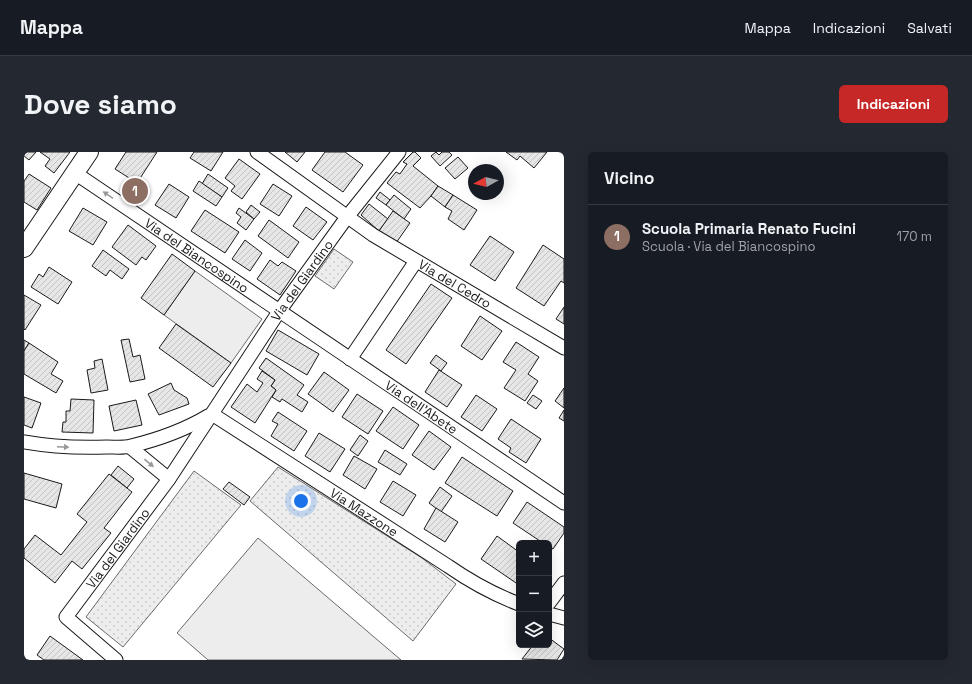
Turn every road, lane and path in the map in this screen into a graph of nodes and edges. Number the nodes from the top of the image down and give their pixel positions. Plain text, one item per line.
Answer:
1 (89, 152) edge
2 (257, 152) edge
3 (399, 152) edge
4 (75, 173) junction
5 (347, 216) junction
6 (24, 248) edge
7 (416, 261) junction
8 (280, 310) junction
9 (564, 348) edge
10 (350, 359) junction
11 (212, 414) junction
12 (24, 442) edge
13 (130, 447) junction
14 (168, 479) junction
15 (564, 503) edge
16 (564, 583) edge
17 (552, 600) edge
18 (516, 603) edge
19 (552, 615) edge
20 (564, 618) edge
21 (116, 660) edge

1 - 4 street
2 - 5 street, Via del Cedro
3 - 5 street, Via del Giardino
4 - 6 street
8 -> 4 street, Via del Biancospino
5 - 7 street, Via del Cedro
5 - 8 street, Via del Giardino
7 - 9 street, Via del Cedro
7 - 10 street
8 - 10 street, Via dell'Abete
8 - 11 street, Via del Giardino
10 - 15 street, Via dell'Abete
11 - 13 street, Via del Giardino
11 - 14 street, Via del Giardino
11 - 18 street, Via Mazzone
12 -> 13 street, Via del Giardino
13 -> 14 street
14 - 21 street, Via del Giardino
16 - 17 street
19 - 20 street

